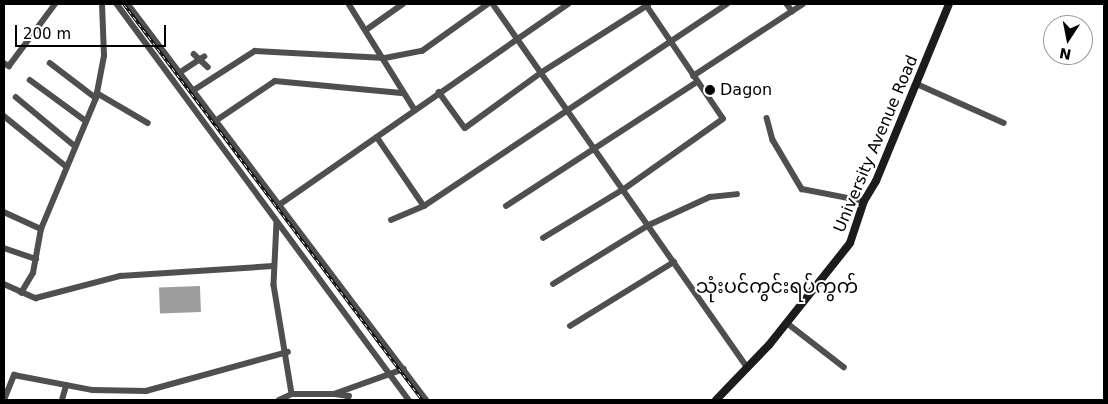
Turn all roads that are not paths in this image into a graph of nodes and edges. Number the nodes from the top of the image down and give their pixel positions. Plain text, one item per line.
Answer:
1 (55, 4) edge
2 (102, 4) edge
3 (117, 4) edge
4 (128, 4) edge
5 (349, 4) edge
6 (403, 4) edge
7 (488, 4) edge
8 (494, 4) edge
9 (568, 4) edge
10 (647, 4) edge
11 (728, 4) edge
12 (787, 4) edge
13 (803, 4) edge
14 (949, 4) edge
15 (792, 11) junction
16 (366, 30) junction
17 (517, 38) junction
18 (672, 41) junction
19 (194, 54) dead end
20 (204, 57) dead end
21 (385, 58) junction
22 (198, 62) junction
23 (4, 63) edge
24 (50, 63) dead end
25 (208, 67) dead end
26 (542, 72) junction
27 (180, 73) junction
28 (695, 79) junction
29 (30, 80) dead end
30 (917, 84) junction
31 (194, 90) junction
32 (439, 92) junction
33 (403, 93) junction
34 (97, 95) junction
35 (16, 97) dead end
36 (569, 108) junction
37 (415, 110) junction
38 (4, 116) edge
39 (767, 118) dead end
40 (86, 121) junction
41 (214, 122) junction
42 (148, 123) dead end
43 (1004, 123) dead end
44 (377, 136) junction
45 (75, 146) junction
46 (594, 149) junction
47 (67, 167) junction
48 (624, 189) junction
49 (737, 194) dead end
50 (864, 201) junction
51 (279, 205) junction
52 (424, 206) junction
53 (506, 206) dead end
54 (4, 212) edge
55 (391, 220) dead end
56 (277, 222) junction
57 (648, 225) junction
58 (41, 229) junction
59 (542, 238) dead end
60 (4, 248) edge
61 (36, 259) junction
62 (674, 262) junction
63 (273, 266) junction
64 (4, 284) edge
65 (553, 284) dead end
66 (21, 293) junction
67 (788, 323) junction
68 (570, 326) dead end
69 (288, 352) junction
70 (844, 367) dead end
71 (748, 368) junction
72 (404, 369) junction
73 (389, 374) junction
74 (66, 386) junction
75 (292, 394) junction
76 (334, 394) junction
77 (4, 400) edge
78 (62, 400) edge
79 (278, 400) edge
80 (348, 400) edge
81 (409, 400) edge
82 (426, 400) edge
83 (716, 400) edge

1 - 23 street
2 - 34 street
3 - 56 street
4 - 27 street
5 - 16 street
6 - 16 street
7 - 21 street
8 - 17 street
9 - 17 street
10 - 18 street
10 - 26 street
11 - 18 street
12 - 15 street
13 - 15 street
14 - 30 main road, University Avenue Road
15 - 28 street
16 - 21 street
17 - 26 street
17 - 32 street
18 - 28 street
18 - 36 street
19 - 22 street
20 - 22 street
21 - 31 street
21 - 33 street
22 - 25 street
22 - 27 street
24 - 34 street
26 - 32 street
26 - 36 street
27 - 31 street
28 - 46 street
28 - 48 street
29 - 40 street
30 - 43 street
30 - 50 main road, University Avenue Road
31 - 41 street
32 - 37 street
33 - 37 street
33 - 41 street
34 - 40 street
34 - 42 street
35 - 45 street
36 - 46 street
36 - 52 street
37 - 44 street
38 - 47 street
39 - 50 street
40 - 45 street
41 - 51 street
44 - 51 street
44 - 52 street
45 - 47 street
46 - 48 street
46 - 53 street
47 - 58 street
48 - 57 street
48 - 59 street
49 - 57 street
50 - 67 main road, University Avenue Road
51 - 72 street
52 - 55 street
54 - 58 street
56 - 63 street
56 - 73 street
57 - 62 street
57 - 65 street
58 - 61 street
60 - 61 street
61 - 66 street
62 - 68 street
62 - 71 street
63 - 66 street
63 - 69 street
64 - 66 street
67 - 70 street
67 - 71 main road, University Avenue Road
69 - 74 street
69 - 75 street
71 - 83 main road, University Avenue Road
72 - 73 street
72 - 82 street
73 - 76 street
73 - 81 street
74 - 77 street
74 - 78 street
75 - 76 street
75 - 79 street
76 - 80 street

